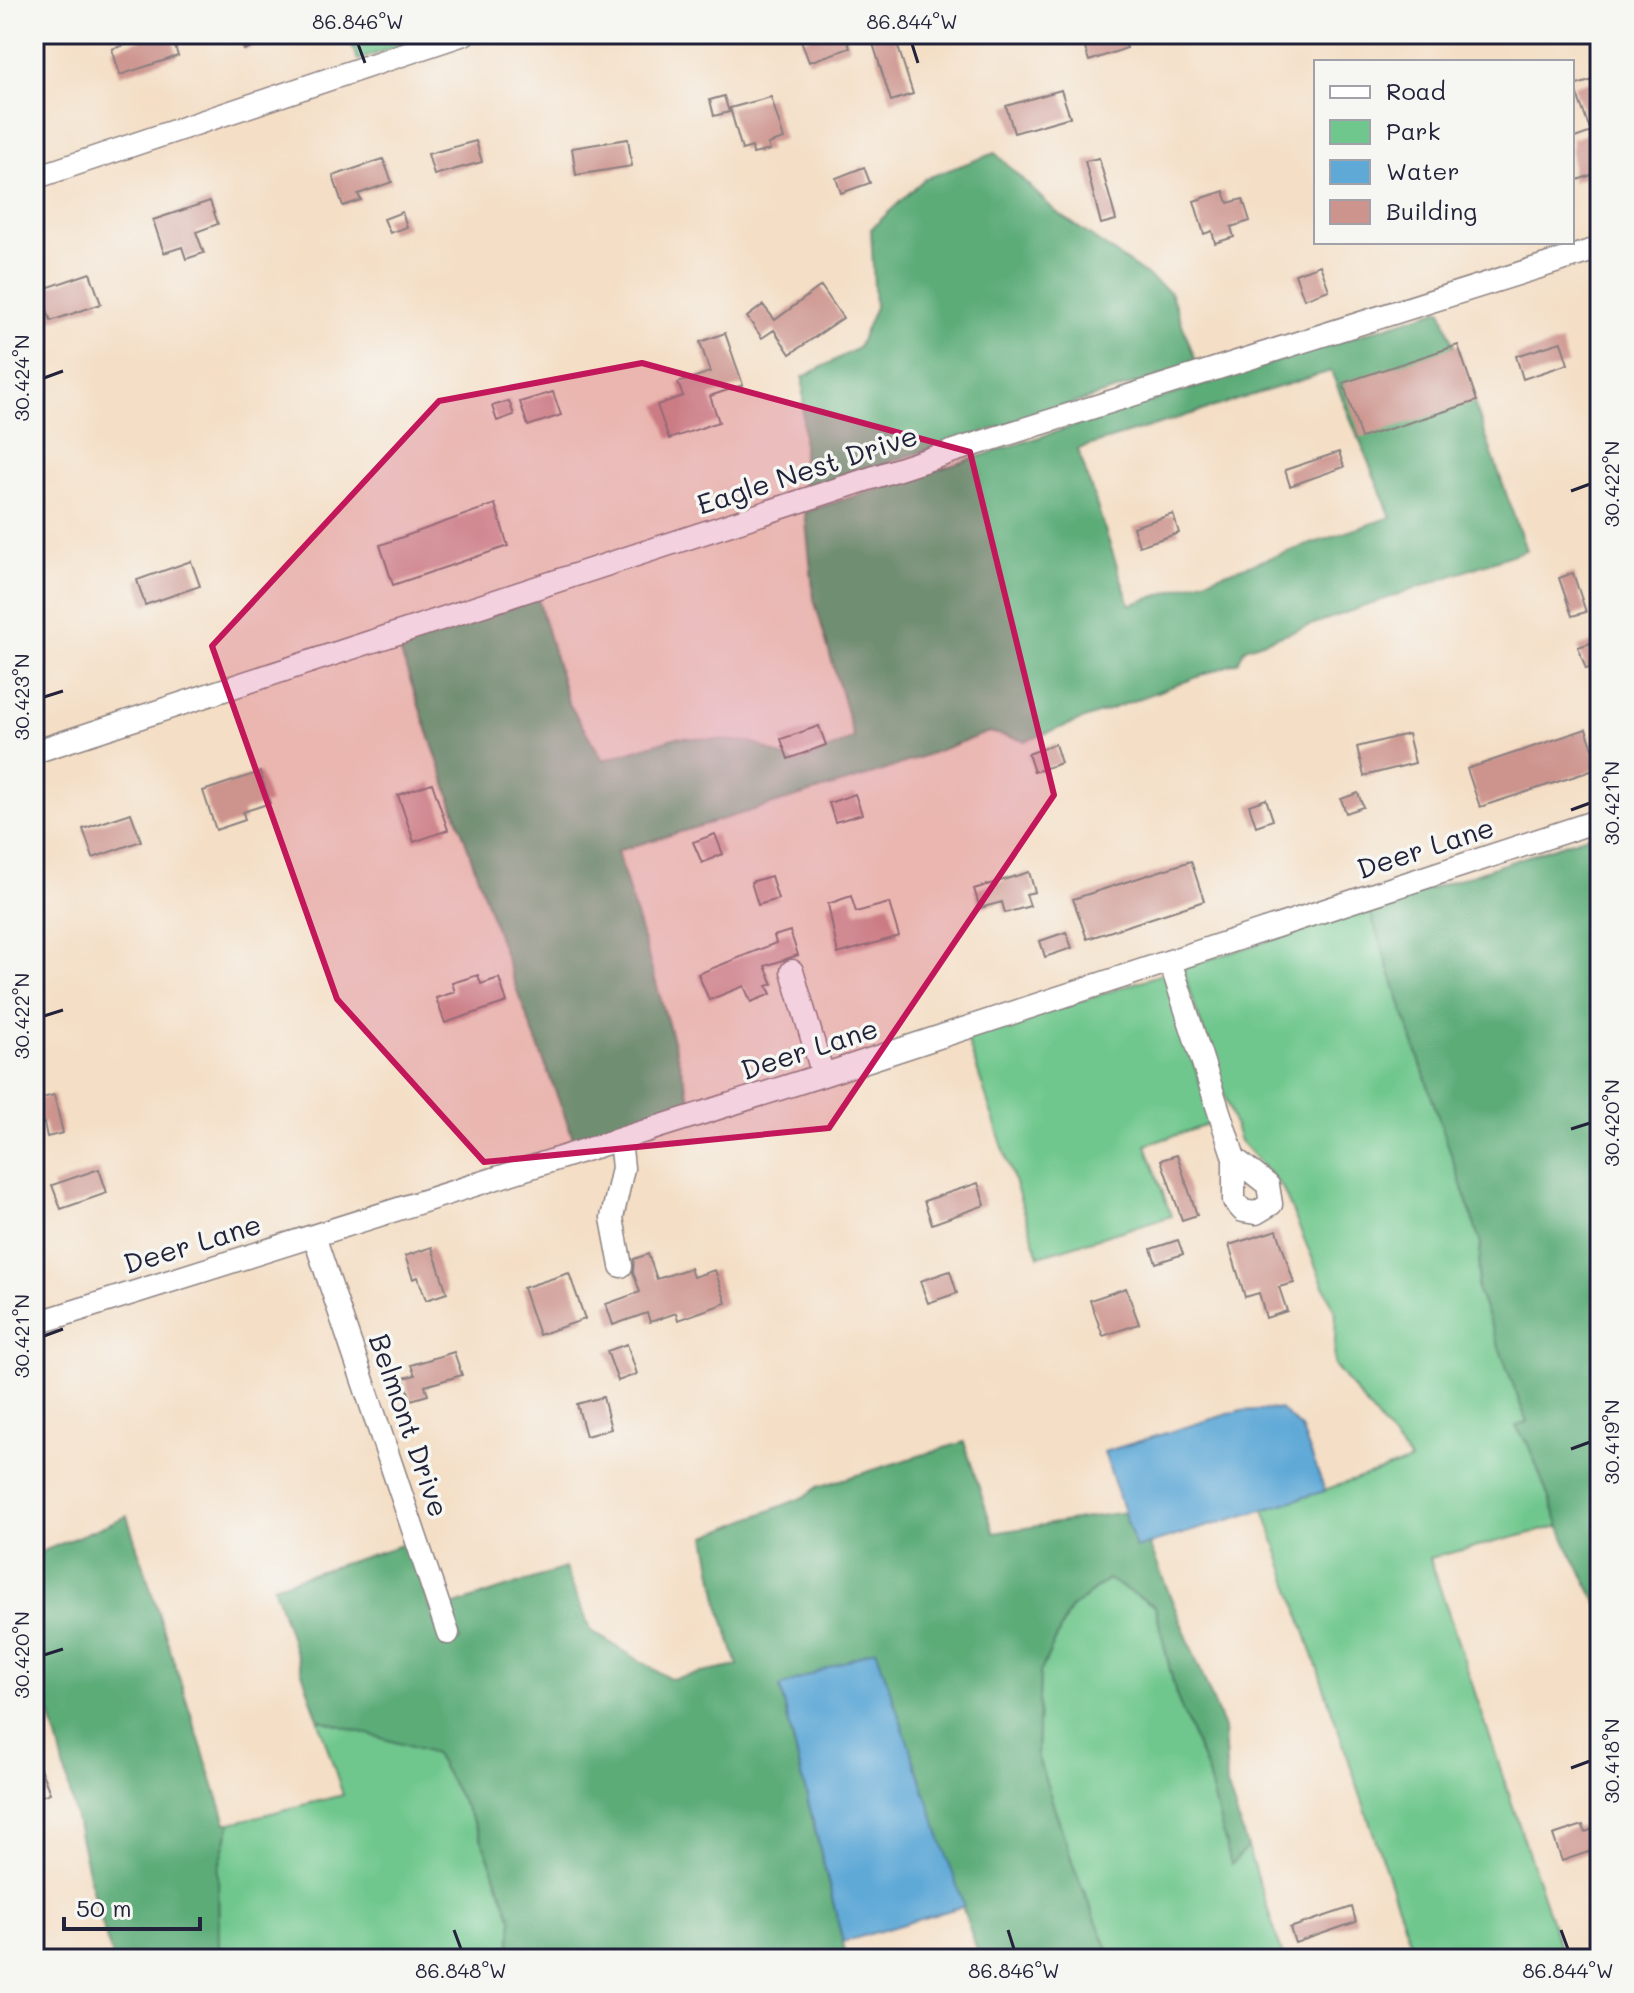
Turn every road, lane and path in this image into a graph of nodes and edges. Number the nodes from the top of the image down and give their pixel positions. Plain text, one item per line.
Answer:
1 (464, 34) edge
2 (34, 178) edge
3 (1600, 248) edge
4 (34, 752) edge
5 (1600, 820) edge
6 (1170, 961) junction
7 (792, 971) dead end
8 (823, 1075) junction
9 (620, 1139) junction
10 (1234, 1158) dead end
11 (314, 1236) junction
12 (621, 1266) dead end
13 (34, 1324) edge
14 (448, 1633) dead end

1 - 2 street
3 - 4 street, Eagle Nest Drive
5 - 6 street, Deer Lane
6 - 8 street, Deer Lane
6 - 10 street
7 - 8 street
8 - 9 street, Deer Lane
9 - 11 street, Deer Lane
9 - 12 street
11 - 13 street, Deer Lane
11 - 14 street, Belmont Drive

